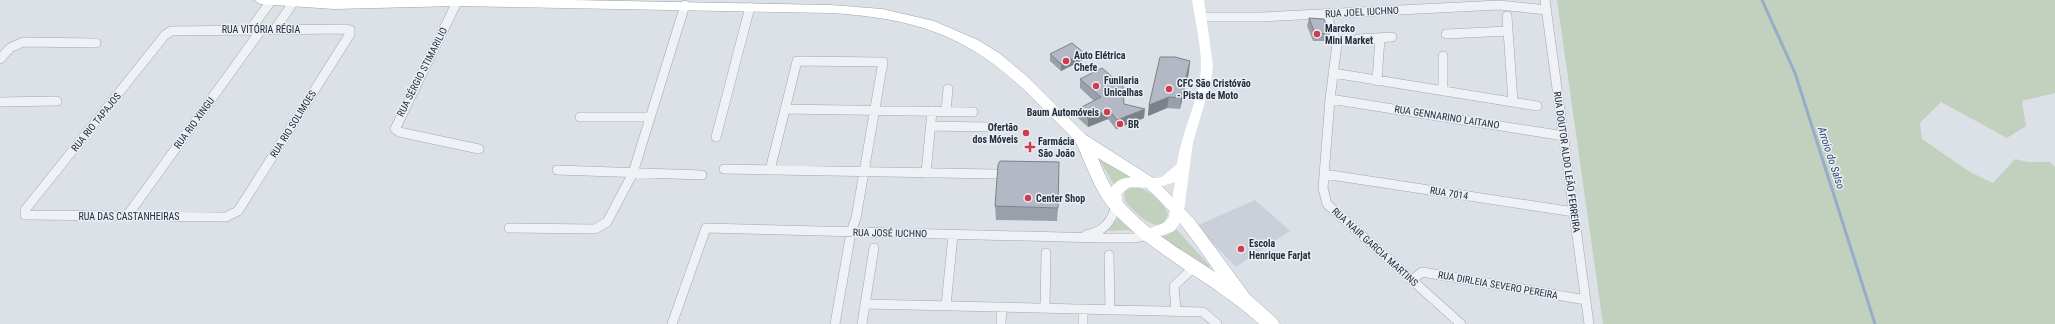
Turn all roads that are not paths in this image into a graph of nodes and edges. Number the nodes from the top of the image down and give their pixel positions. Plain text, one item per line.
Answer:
1 (266, 0) edge
2 (439, 0) edge
3 (1198, 0) edge
4 (1545, 0) edge
5 (356, 2) edge
6 (457, 2) junction
7 (525, 2) edge
8 (630, 2) edge
9 (293, 3) junction
10 (707, 3) edge
11 (684, 5) junction
12 (750, 7) junction
13 (1547, 10) junction
14 (1326, 14) junction
15 (1507, 16) dead end
16 (1202, 17) junction
17 (250, 30) junction
18 (261, 30) junction
19 (274, 30) junction
20 (350, 30) joint
21 (171, 31) joint
22 (1508, 31) junction
23 (1446, 34) dead end
24 (1392, 37) dead end
25 (1380, 38) junction
26 (1358, 39) dead end
27 (96, 43) dead end
28 (1443, 56) dead end
29 (0, 59) edge
30 (1333, 73) junction
31 (1378, 80) junction
32 (948, 89) dead end
33 (1443, 91) junction
34 (1330, 99) junction
35 (57, 101) dead end
36 (0, 102) edge
37 (1512, 102) junction
38 (1537, 106) dead end
39 (785, 109) junction
40 (875, 110) junction
41 (932, 111) junction
42 (946, 111) junction
43 (973, 112) dead end
44 (580, 117) dead end
45 (650, 117) junction
46 (931, 126) junction
47 (986, 127) dead end
48 (1564, 136) junction
49 (716, 137) dead end
50 (1082, 140) junction
51 (479, 149) dead end
52 (1183, 166) junction
53 (557, 170) dead end
54 (724, 170) dead end
55 (770, 170) junction
56 (864, 172) junction
57 (633, 173) junction
58 (926, 173) junction
59 (995, 174) dead end
60 (1324, 174) junction
61 (702, 175) dead end
62 (1149, 182) junction
63 (1116, 205) junction
64 (1177, 210) junction
65 (1574, 212) junction
66 (25, 215) joint
67 (233, 215) joint
68 (127, 216) junction
69 (509, 228) dead end
70 (851, 232) junction
71 (953, 235) junction
72 (1148, 235) junction
73 (1074, 237) junction
74 (874, 248) dead end
75 (1046, 253) dead end
76 (1109, 255) dead end
77 (1195, 266) junction
78 (1412, 280) junction
79 (1244, 300) junction
80 (1586, 300) junction
81 (865, 304) junction
82 (946, 306) junction
83 (1002, 307) junction
84 (1045, 308) junction
85 (1083, 309) junction
86 (1110, 310) junction
87 (1176, 311) junction
88 (672, 324) edge
89 (835, 324) edge
90 (862, 324) edge
91 (1001, 324) edge
92 (1083, 324) edge
93 (1217, 324) edge
94 (1271, 324) edge
95 (1461, 324) edge
96 (1589, 324) edge

1 - 9 main road
1 - 17 street
2 - 6 main road
3 - 16 main road
4 - 13 street, RUA DOUTOR ALDO LEÃO FERREIRA
5 - 6 main road
5 - 9 main road
6 - 7 main road
6 - 51 street, RUA SÉRGIO STIMARILIO
7 - 8 main road
8 - 11 main road
9 - 19 street
10 - 11 main road
10 - 12 main road
11 - 45 street
12 - 49 street
12 - 50 main road
13 - 14 street, RUA JOEL IUCHNO
13 - 48 street, RUA DOUTOR ALDO LEÃO FERREIRA
14 - 16 street, RUA JOEL IUCHNO
14 - 30 street, RUA NAIR GARCIA MARTINS
15 - 22 street
16 - 52 main road
17 - 18 street, RUA VITÓRIA RÉGIA
17 - 21 street, RUA VITÓRIA RÉGIA
18 - 19 street, RUA VITÓRIA RÉGIA
18 - 68 street, RUA RIO XINGU
19 - 20 street, RUA VITÓRIA RÉGIA
20 - 67 street, RUA RIO SOLIMOES
21 - 66 street, RUA RIO TAPAJOS
22 - 23 street
22 - 37 street
24 - 25 street
25 - 26 street
25 - 31 street
27 - 29 street
28 - 33 street
30 - 31 street
30 - 34 street, RUA NAIR GARCIA MARTINS
31 - 33 street
32 - 42 street
33 - 37 street
34 - 48 street, RUA GENNARINO LAITANO
34 - 60 street, RUA NAIR GARCIA MARTINS
35 - 36 street
37 - 38 street
39 - 40 street
39 - 40 street
39 - 55 street
40 - 41 street
40 - 56 street
41 - 42 street
41 - 46 street
42 - 43 street
44 - 45 street
45 - 57 street
46 - 47 street
46 - 58 street
48 - 65 street, RUA DOUTOR ALDO LEÃO FERREIRA
50 - 62 main road
50 - 63 main road
52 - 62 main road
52 - 64 main road
53 - 57 street
54 - 55 street
55 - 56 street
56 - 58 street
56 - 70 street
57 - 61 street
57 - 69 street
58 - 59 street
60 - 65 street, RUA 7014
60 - 78 street, RUA NAIR GARCIA MARTINS
62 - 63 main road
62 - 64 main road
63 - 72 main road
63 - 73 street, RUA JOSÉ IUCHNO
64 - 72 main road
64 - 79 main road
65 - 80 street, RUA DOUTOR ALDO LEÃO FERREIRA
66 - 68 street, RUA DAS CASTANHEIRAS
67 - 68 street, RUA DAS CASTANHEIRAS
70 - 71 street, RUA JOSÉ IUCHNO
70 - 88 street, RUA JOSÉ IUCHNO
70 - 89 street
71 - 73 street, RUA JOSÉ IUCHNO
71 - 82 street
72 - 73 street, RUA JOSÉ IUCHNO
72 - 77 main road
74 - 81 street
75 - 84 street
76 - 86 street
77 - 79 main road
77 - 87 street
78 - 80 street, RUA DIRLEIA SEVERO PEREIRA
78 - 95 street, RUA NAIR GARCIA MARTINS
79 - 94 main road
80 - 96 street, RUA DOUTOR ALDO LEÃO FERREIRA
81 - 82 street
81 - 90 street
82 - 83 street
83 - 84 street
83 - 91 street
84 - 85 street
85 - 86 street
85 - 92 street
86 - 87 street
87 - 93 street

